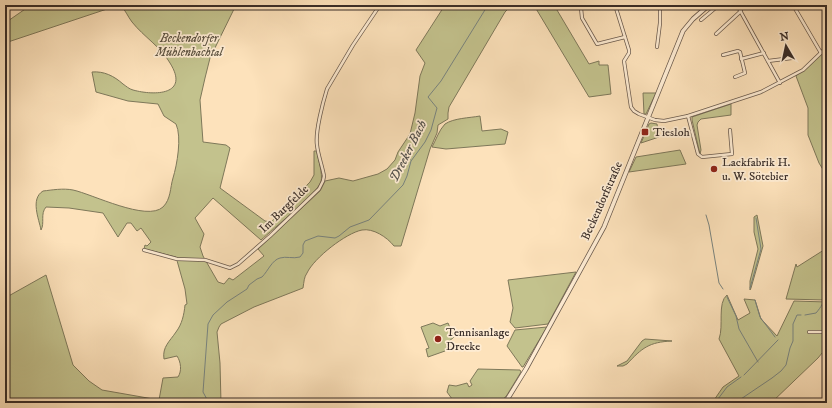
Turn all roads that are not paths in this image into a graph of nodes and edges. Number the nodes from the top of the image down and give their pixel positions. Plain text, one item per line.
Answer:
1 (380, 5) edge
2 (572, 5) edge
3 (585, 5) edge
4 (615, 5) edge
5 (660, 5) edge
6 (709, 5) edge
7 (719, 5) edge
8 (737, 5) edge
9 (793, 5) edge
10 (581, 8) junction
11 (741, 12) junction
12 (701, 20) dead end
13 (716, 34) dead end
14 (625, 37) junction
15 (658, 47) dead end
16 (827, 47) edge
17 (764, 53) junction
18 (821, 53) junction
19 (723, 55) dead end
20 (792, 58) dead end
21 (741, 59) junction
22 (768, 61) junction
23 (736, 77) dead end
24 (780, 83) junction
25 (688, 116) junction
26 (648, 117) junction
27 (730, 130) dead end
28 (144, 250) dead end
29 (809, 332) dead end
30 (827, 332) edge
31 (505, 403) edge

1 - 28 street, Im Bargfelde
2 - 10 street
3 - 10 street
4 - 14 street
5 - 15 street
6 - 26 street, Beckendorfstraße
7 - 12 street
8 - 11 street
9 - 18 street
10 - 14 street
11 - 13 street
11 - 17 street
14 - 26 street
16 - 18 street
17 - 21 street
17 - 22 street
18 - 24 street
19 - 21 street
20 - 22 street
21 - 23 street
22 - 24 street
24 - 25 street
25 - 26 street
25 - 27 street
26 - 31 street, Beckendorfstraße
29 - 30 street

